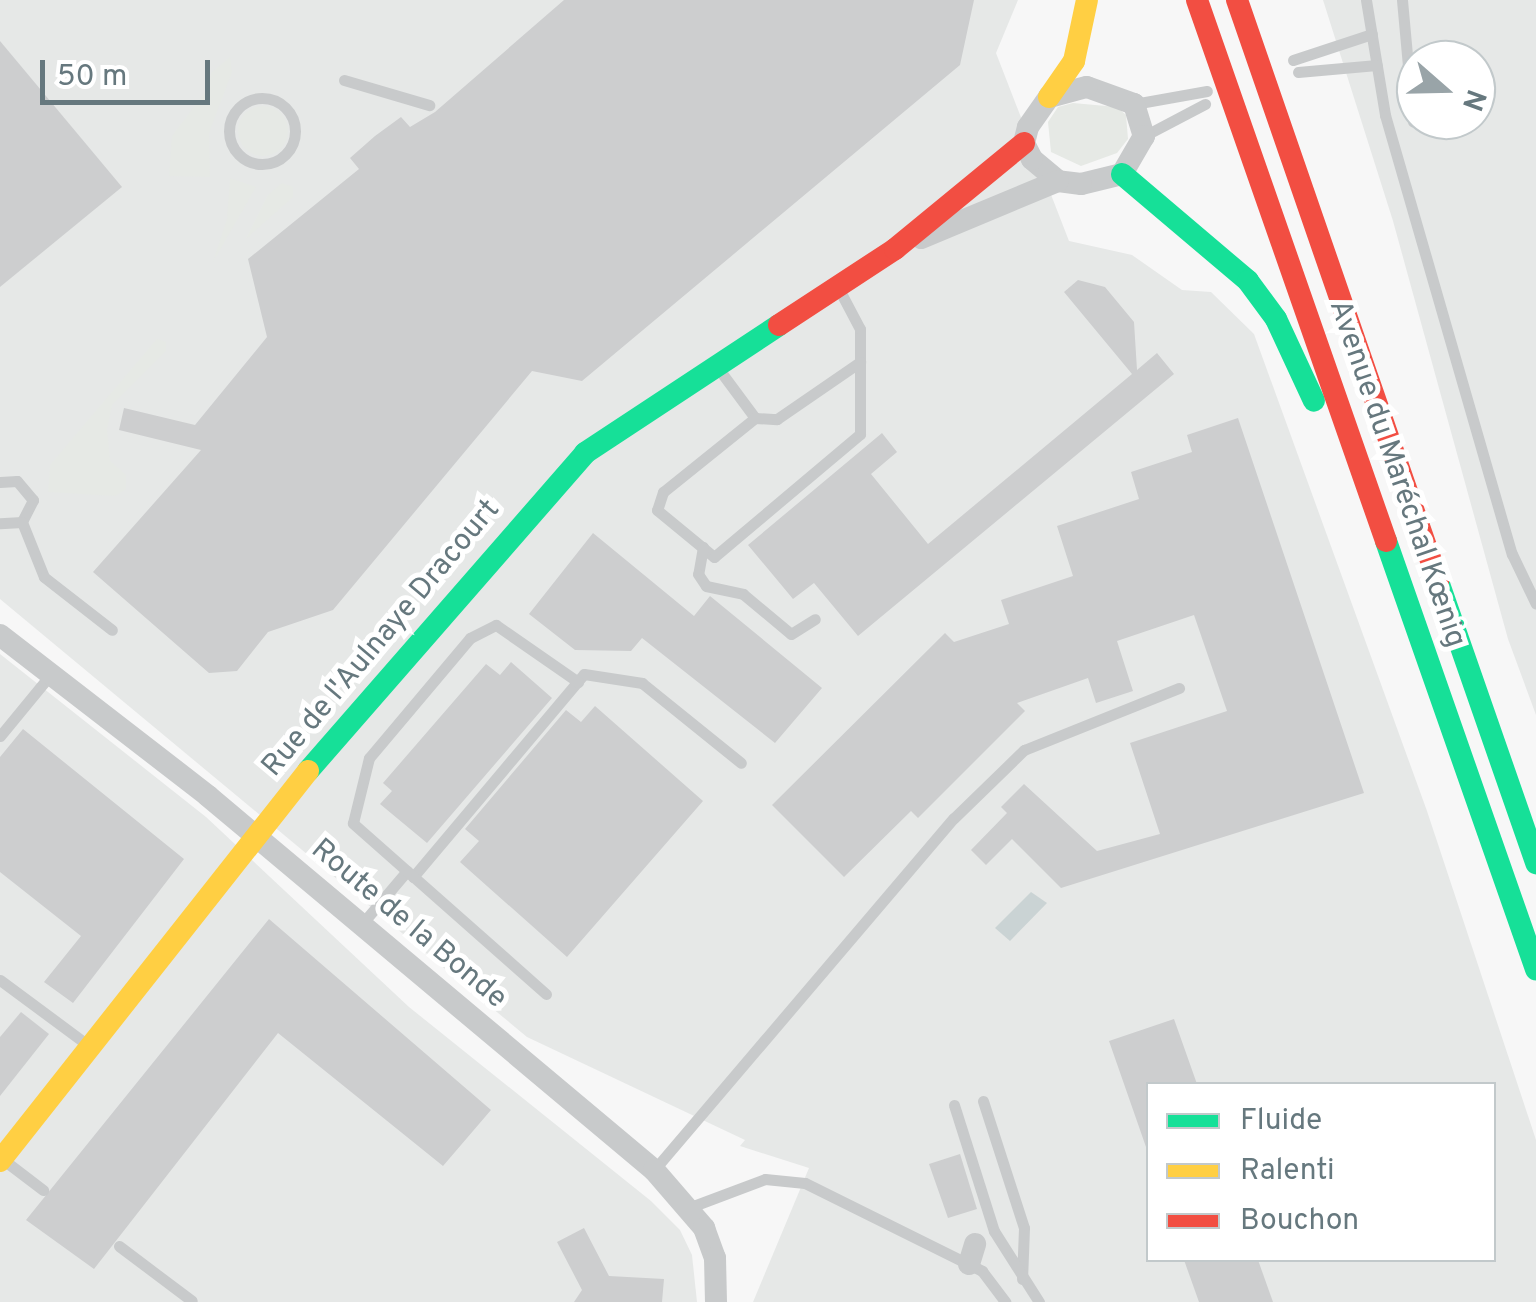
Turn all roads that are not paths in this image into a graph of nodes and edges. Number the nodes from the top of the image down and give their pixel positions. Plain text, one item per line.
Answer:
1 (1087, 0) edge
2 (1197, 0) edge
3 (1237, 0) edge
4 (1366, 0) edge
5 (1402, 0) edge
6 (1372, 34) junction
7 (1406, 40) edge
8 (1377, 65) junction
9 (344, 80) dead end
10 (1050, 97) junction
11 (1134, 104) junction
12 (429, 105) dead end
13 (1144, 136) junction
14 (1024, 143) junction
15 (291, 150) joint
16 (1122, 174) junction
17 (1058, 181) junction
18 (895, 248) junction
19 (837, 287) junction
20 (860, 362) junction
21 (715, 365) junction
22 (756, 418) junction
23 (0, 482) edge
24 (1367, 482) junction
25 (22, 522) junction
26 (0, 523) edge
27 (703, 547) junction
28 (1536, 604) edge
29 (815, 619) dead end
30 (112, 630) dead end
31 (0, 635) edge
32 (1473, 668) junction
33 (51, 674) junction
34 (578, 682) junction
35 (1179, 688) dead end
36 (0, 736) edge
37 (741, 763) dead end
38 (1536, 787) edge
39 (254, 834) junction
40 (1536, 863) edge
41 (410, 874) junction
42 (361, 925) junction
43 (1536, 969) edge
44 (0, 980) edge
45 (546, 994) dead end
46 (90, 1046) junction
47 (983, 1101) dead end
48 (954, 1105) dead end
49 (1, 1160) edge
50 (654, 1170) junction
51 (43, 1190) dead end
52 (688, 1208) junction
53 (989, 1213) junction
54 (119, 1246) dead end
55 (972, 1254) junction
56 (1022, 1279) junction
57 (192, 1301) edge
58 (716, 1302) edge
59 (1005, 1302) edge
60 (1038, 1302) edge

1 - 10 main road
2 - 24 main road, Avenue du Maréchal Kœnig
3 - 32 main road, Avenue du Maréchal Kœnig
4 - 6 lane
5 - 7 lane
6 - 8 lane
6 - 8 lane
8 - 28 lane
9 - 12 lane
10 - 11 street
10 - 14 street
11 - 13 street
11 - 13 lane
13 - 16 street
14 - 17 street
14 - 18 main road, Rue de l'Aulnaye Dracourt
15 - 15 lane
16 - 17 street
16 - 24 main road
17 - 18 street, Rue de l'Aulnaye Dracourt
18 - 19 main road, Rue de l'Aulnaye Dracourt
19 - 20 lane
19 - 21 main road, Rue de l'Aulnaye Dracourt
20 - 22 lane
20 - 27 lane
21 - 22 lane
21 - 39 main road, Rue de l'Aulnaye Dracourt
22 - 27 lane
23 - 25 lane
24 - 43 main road, Avenue du Maréchal Kœnig
25 - 26 lane
25 - 30 lane
27 - 29 lane
31 - 33 street, Route de la Bonde
32 - 38 main road
32 - 40 main road, Avenue du Maréchal Kœnig
33 - 36 lane
33 - 39 street, Route de la Bonde
34 - 37 lane
34 - 41 lane
34 - 41 lane
35 - 50 lane
39 - 42 street, Route de la Bonde
39 - 46 main road, Rue de l'Aulnaye Dracourt
41 - 42 lane
41 - 45 lane
42 - 50 street, Route de la Bonde
44 - 46 lane
46 - 49 main road, Rue de l'Aulnaye Dracourt
47 - 56 lane
48 - 53 lane
49 - 51 lane
50 - 52 street, Route de la Bonde
52 - 55 lane
52 - 58 street, Route de la Bonde
53 - 55 lane
53 - 56 lane
54 - 57 lane
55 - 59 lane
56 - 60 lane

